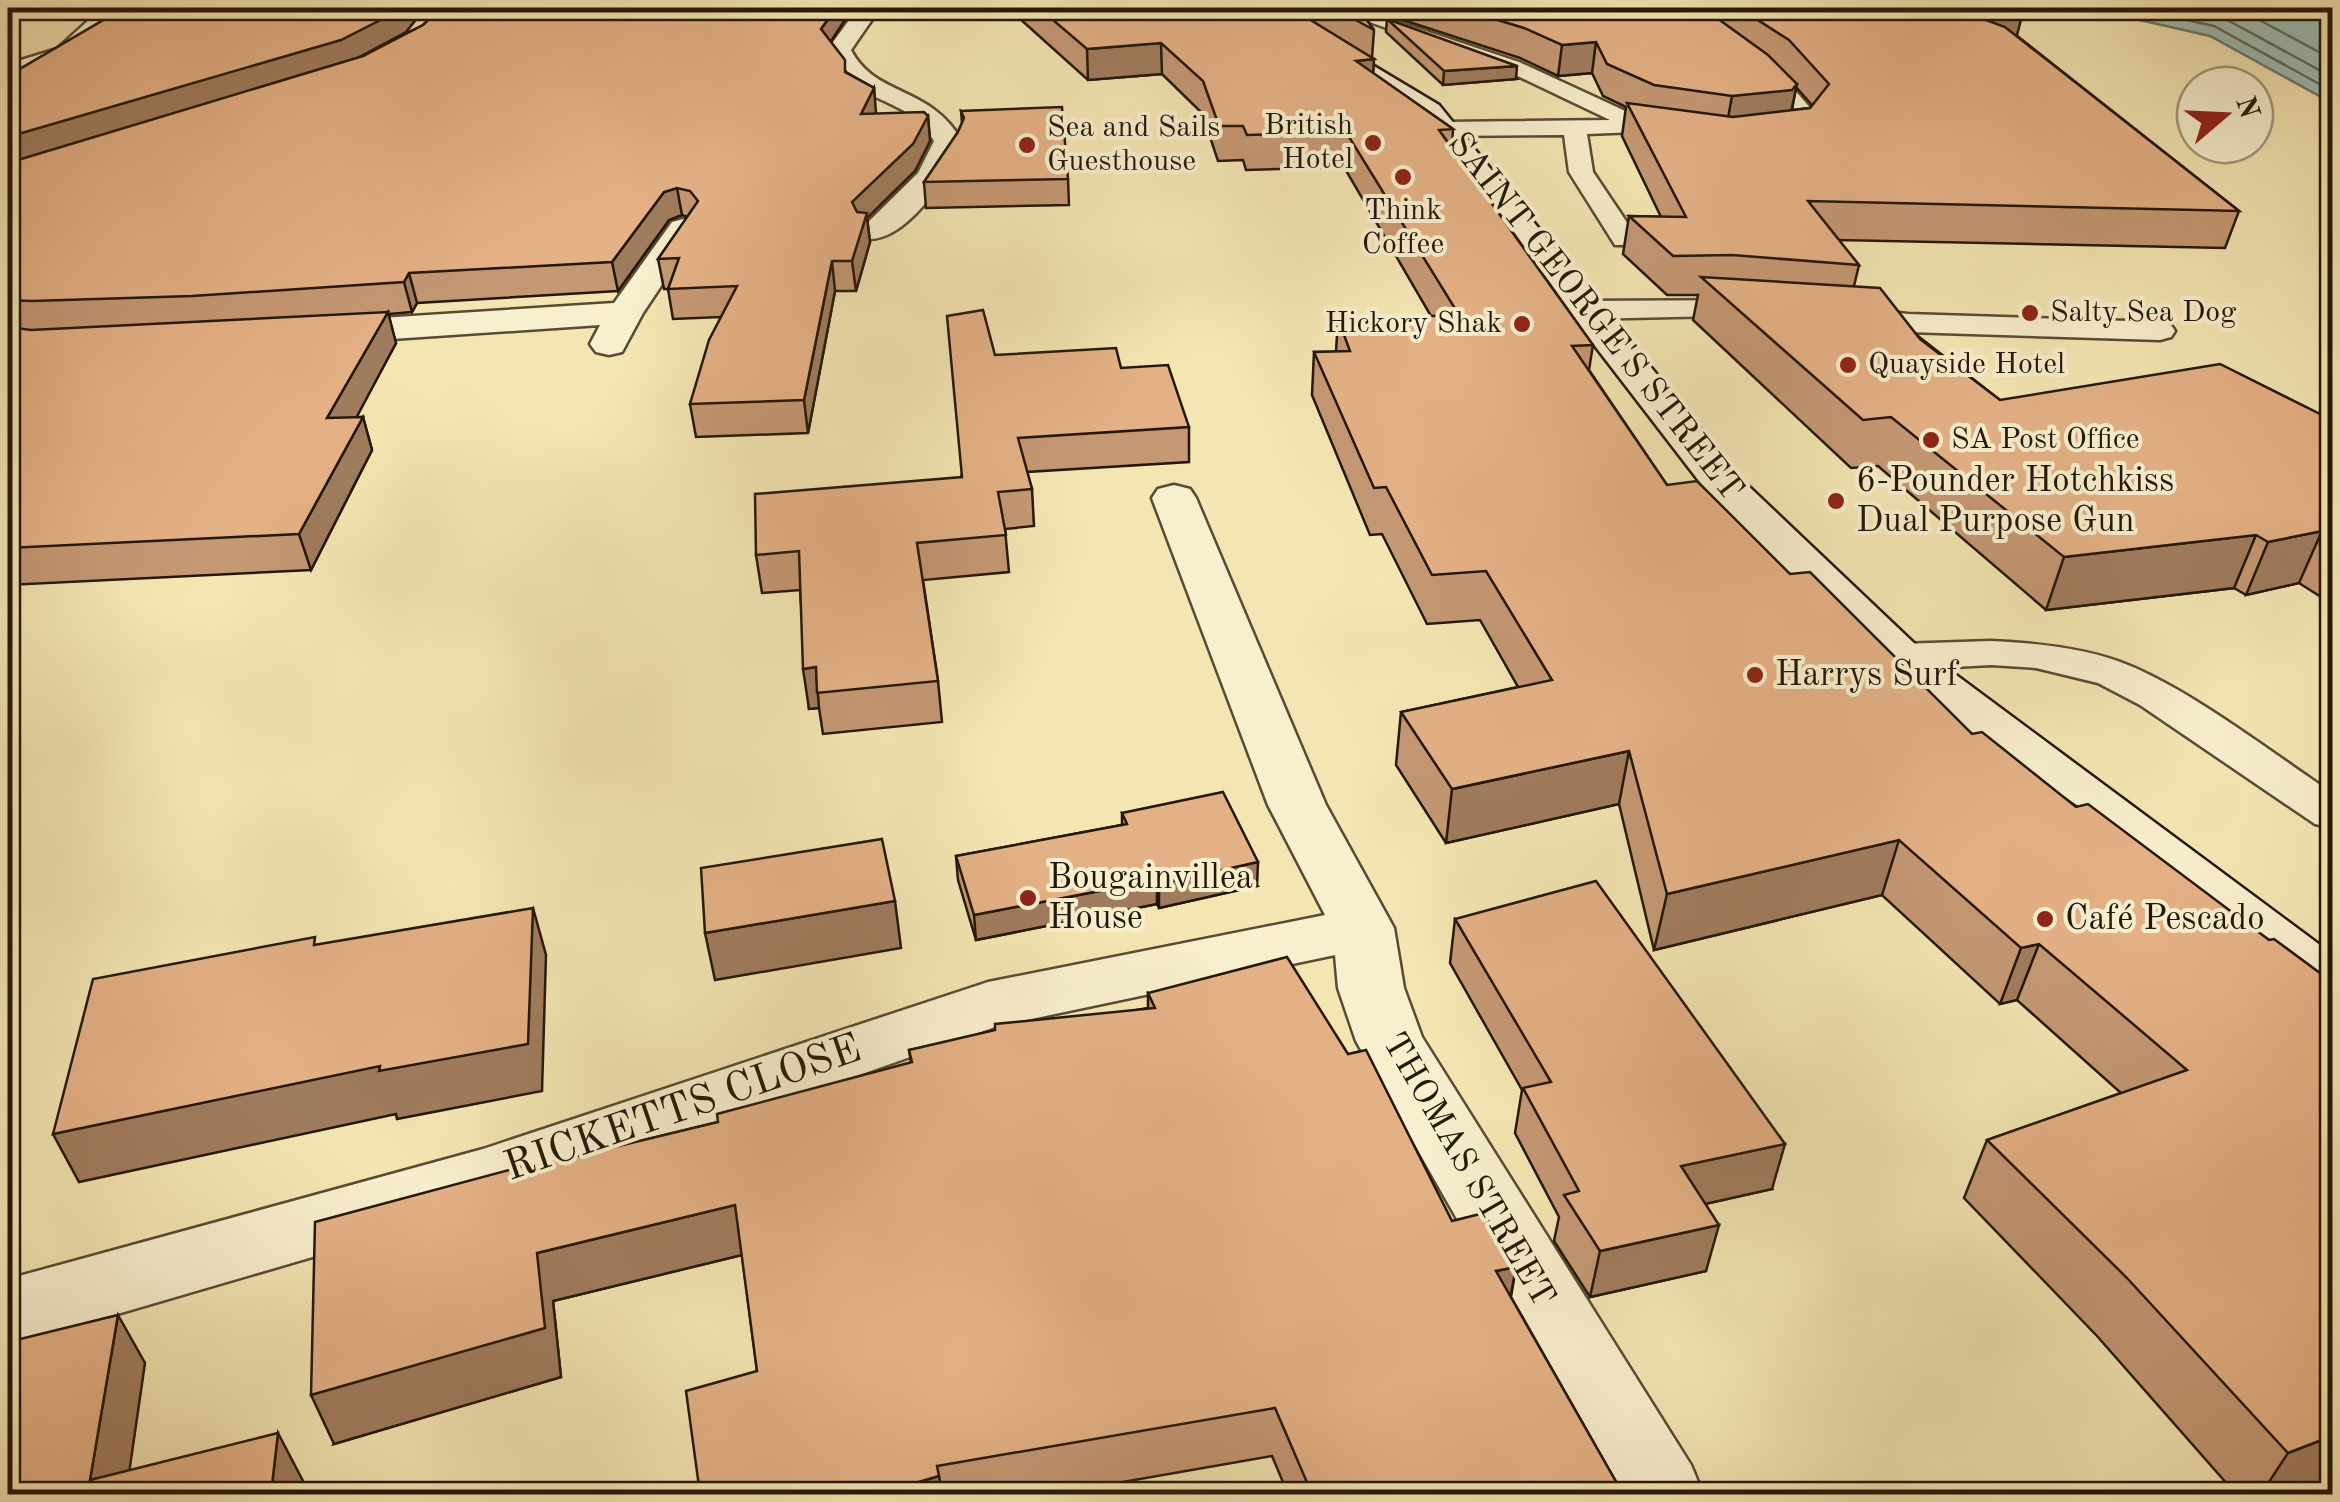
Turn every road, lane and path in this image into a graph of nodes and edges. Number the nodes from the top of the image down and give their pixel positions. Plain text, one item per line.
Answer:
1 (116, 8) edge
2 (869, 8) edge
3 (1262, 8) edge
4 (1339, 8) edge
5 (1674, 8) edge
6 (8, 72) edge
7 (1642, 127) junction
8 (1447, 129) junction
9 (1574, 129) junction
10 (1710, 139) edge
11 (1740, 140) edge
12 (683, 229) edge
13 (875, 231) dead end
14 (1625, 239) edge
15 (1583, 310) junction
16 (1790, 311) edge
17 (624, 312) junction
18 (1823, 314) edge
19 (2160, 331) dead end
20 (280, 336) edge
21 (606, 350) dead end
22 (1174, 498) dead end
23 (1899, 656) junction
24 (2332, 814) edge
25 (1363, 928) junction
26 (2332, 987) edge
27 (8, 1314) edge
28 (1660, 1494) edge

1 - 6 street
2 - 13 street
3 - 8 street, SAINT GEORGE'S STREET
4 - 7 lane
5 - 11 lane
7 - 9 lane
7 - 10 lane
8 - 9 lane
8 - 15 street, SAINT GEORGE'S STREET
9 - 14 lane
12 - 17 street
15 - 16 lane
15 - 23 street, SAINT GEORGE'S STREET
17 - 20 street
17 - 21 street
18 - 19 lane
22 - 25 street, THOMAS STREET
23 - 24 lane
23 - 26 street, SAINT GEORGE'S STREET
25 - 27 street, RICKETTS CLOSE
25 - 28 street, THOMAS STREET

